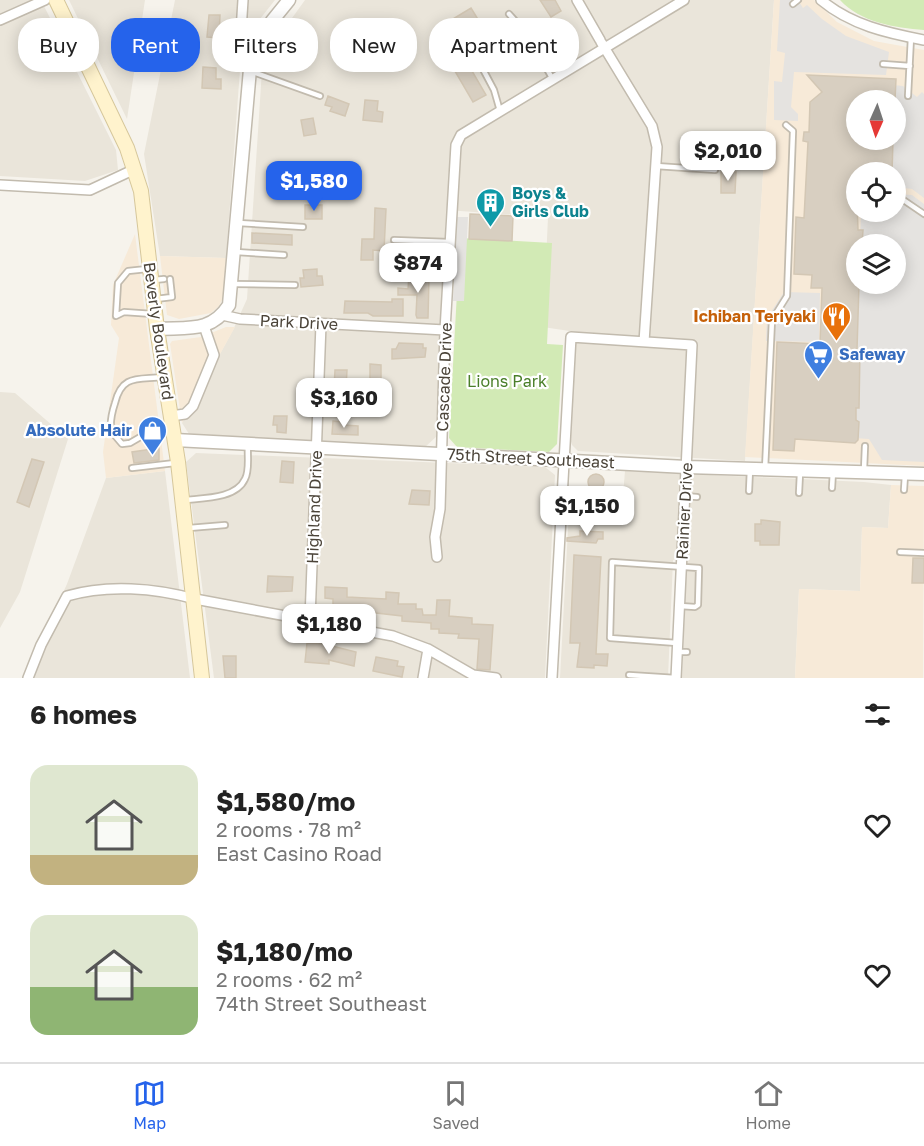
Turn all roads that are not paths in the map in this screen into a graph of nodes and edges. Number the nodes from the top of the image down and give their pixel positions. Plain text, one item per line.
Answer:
1 (45, 0) edge
2 (56, 0) edge
3 (243, 0) edge
4 (289, 0) edge
5 (577, 0) edge
6 (684, 0) edge
7 (798, 0) edge
8 (821, 0) edge
9 (793, 4) dead end
10 (509, 14) dead end
11 (242, 18) edge
12 (274, 18) edge
13 (0, 20) edge
14 (911, 38) junction
15 (924, 40) edge
16 (602, 43) junction
17 (883, 64) dead end
18 (910, 66) junction
19 (250, 72) edge
20 (253, 72) edge
21 (485, 72) edge
22 (552, 78) junction
23 (320, 96) dead end
24 (908, 96) dead end
25 (501, 111) junction
26 (786, 125) dead end
27 (656, 166) junction
28 (135, 169) junction
29 (715, 170) dead end
30 (0, 185) edge
31 (906, 202) edge
32 (924, 214) edge
33 (238, 223) junction
34 (303, 227) dead end
35 (394, 240) dead end
36 (449, 242) junction
37 (236, 252) junction
38 (284, 255) dead end
39 (159, 277) junction
40 (233, 284) junction
41 (295, 285) dead end
42 (222, 315) junction
43 (156, 322) junction
44 (321, 324) junction
45 (204, 327) junction
46 (445, 330) junction
47 (644, 342) junction
48 (165, 377) junction
49 (173, 429) junction
50 (248, 444) junction
51 (865, 446) dead end
52 (316, 447) junction
53 (441, 453) junction
54 (563, 460) junction
55 (178, 462) junction
56 (686, 467) junction
57 (132, 468) dead end
58 (750, 469) junction
59 (765, 469) junction
60 (800, 470) junction
61 (833, 471) junction
62 (864, 472) junction
63 (905, 473) junction
64 (924, 474) edge
65 (832, 488) dead end
66 (904, 490) dead end
67 (749, 491) dead end
68 (799, 493) dead end
69 (684, 496) junction
70 (697, 497) dead end
71 (182, 500) junction
72 (225, 525) dead end
73 (186, 528) junction
74 (900, 552) dead end
75 (924, 554) edge
76 (436, 557) dead end
77 (681, 565) junction
78 (195, 599) junction
79 (679, 606) junction
80 (310, 619) junction
81 (428, 649) junction
82 (680, 649) junction
83 (629, 675) dead end
84 (28, 678) edge
85 (202, 678) edge
86 (423, 678) edge
87 (496, 678) edge
88 (552, 678) edge
89 (676, 678) edge

1 - 13 street
2 - 28 main road, Beverly Boulevard
3 - 11 street
4 - 12 street
5 - 16 street
6 - 16 street, Cascade Drive
7 - 9 lane
8 - 14 street
10 - 22 lane
14 - 15 street
14 - 18 lane
16 - 22 street, Cascade Drive
16 - 27 street
17 - 18 lane
18 - 24 lane
19 - 33 street
20 - 23 lane
21 - 25 lane
22 - 25 street, Cascade Drive
25 - 36 street, Cascade Drive
26 - 59 lane
27 - 29 lane
27 - 47 street
28 - 30 street
28 - 39 main road, Beverly Boulevard
31 - 32 lane
33 - 34 lane
33 - 37 street
35 - 36 lane
36 - 46 street, Cascade Drive
37 - 38 lane
37 - 40 street
39 - 43 main road, Beverly Boulevard
39 - 43 lane
40 - 41 lane
40 - 42 street
42 - 44 street, Park Drive
42 - 45 street
43 - 45 street
43 - 48 main road, Beverly Boulevard
44 - 46 street, Park Drive
44 - 52 street, Highland Drive
45 - 49 street
46 - 53 street, Cascade Drive
47 - 54 street
47 - 56 street, Rainier Drive
48 - 49 main road, Beverly Boulevard
48 - 49 lane
49 - 50 street, 75th Street Southeast
49 - 55 main road, Beverly Boulevard
50 - 52 street, 75th Street Southeast
50 - 71 lane
51 - 62 lane
52 - 53 street, 75th Street Southeast
52 - 80 street, Highland Drive
53 - 54 street, 75th Street Southeast
53 - 76 street, Cascade Drive
54 - 56 street, 75th Street Southeast
54 - 88 street
55 - 57 lane
55 - 71 main road, Beverly Boulevard
56 - 58 street, 75th Street Southeast
56 - 69 street, Rainier Drive
58 - 59 street, 75th Street Southeast
58 - 67 lane
59 - 60 street, 75th Street Southeast
60 - 61 street, 75th Street Southeast
60 - 68 lane
61 - 62 street, 75th Street Southeast
61 - 65 lane
62 - 63 street, 75th Street Southeast
63 - 64 street, 75th Street Southeast
63 - 66 lane
69 - 70 lane
69 - 77 street, Rainier Drive
71 - 73 main road, Beverly Boulevard
72 - 73 lane
73 - 78 main road, Beverly Boulevard
74 - 75 lane
77 - 79 street, Rainier Drive
77 - 79 lane
77 - 82 lane
78 - 80 street
78 - 84 street
78 - 85 main road, Beverly Boulevard
79 - 82 street, Rainier Drive
80 - 81 street
81 - 86 street
81 - 87 street
82 - 89 street, Rainier Drive
83 - 89 lane

